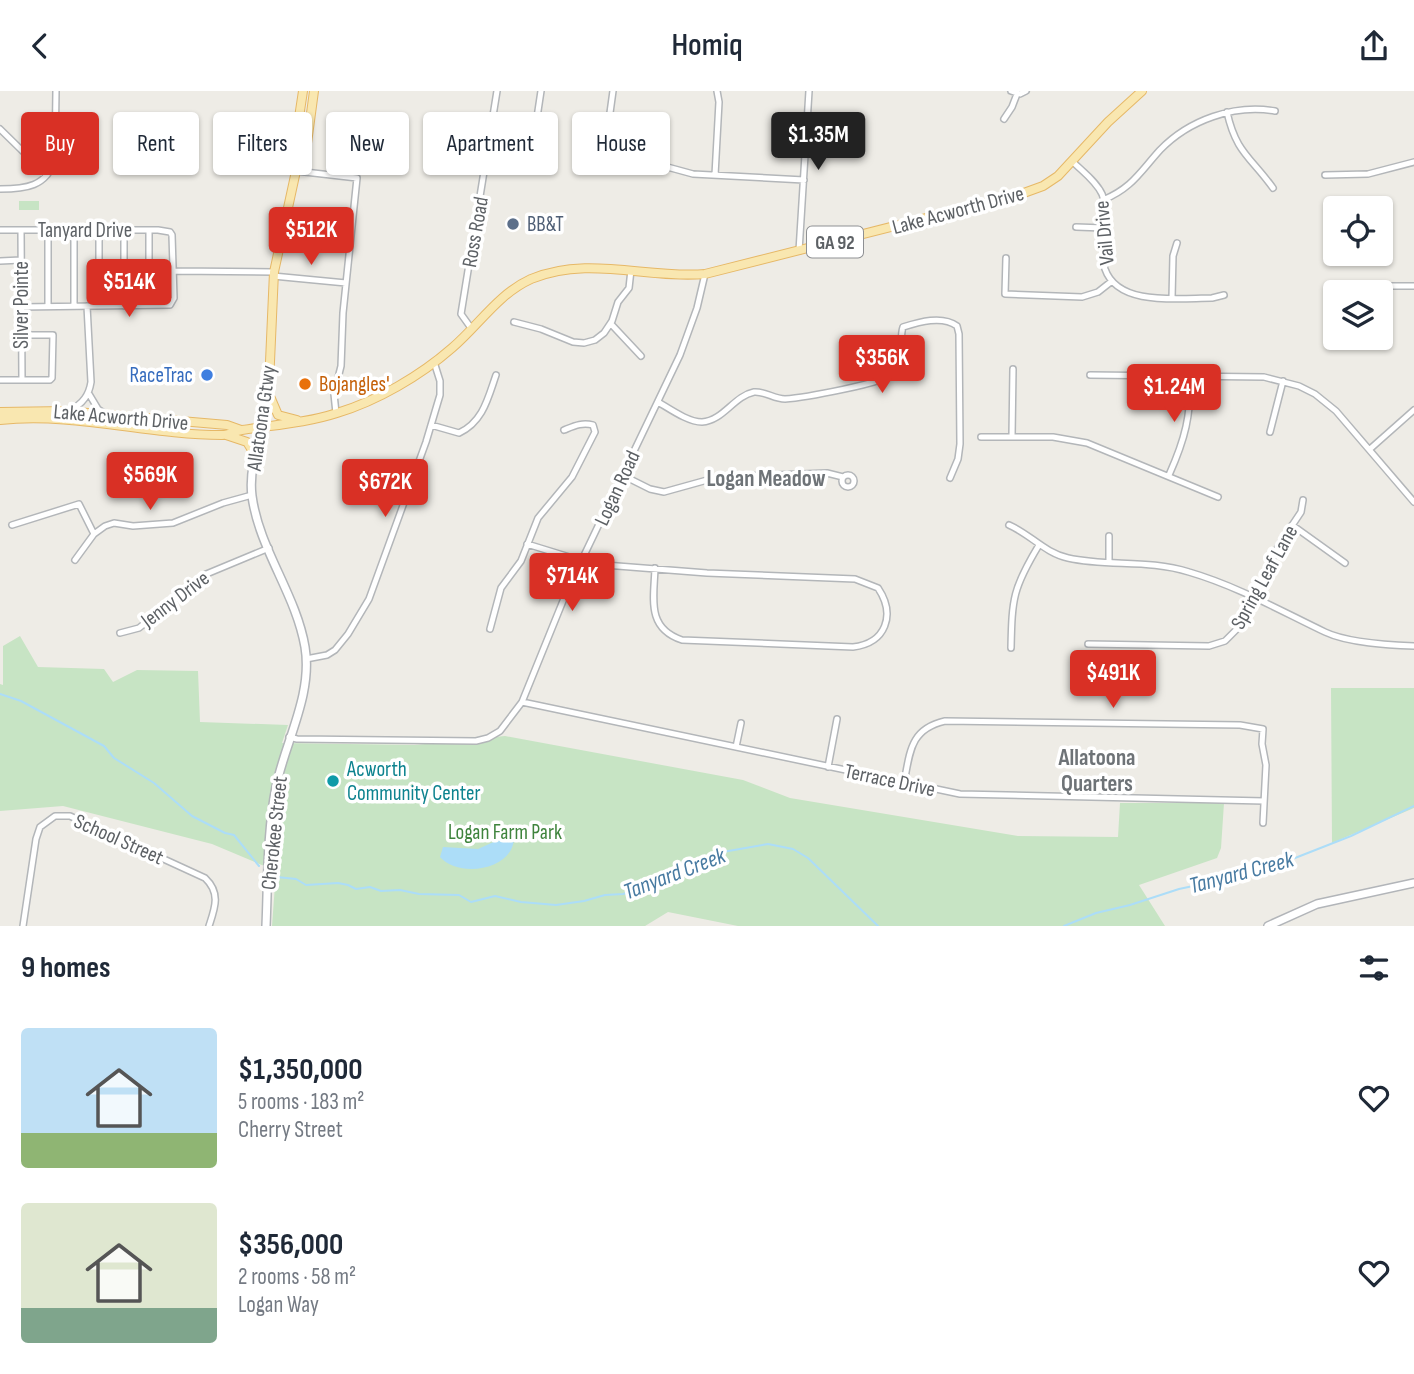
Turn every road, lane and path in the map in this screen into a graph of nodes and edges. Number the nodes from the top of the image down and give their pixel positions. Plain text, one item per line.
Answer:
1 (55, 91) edge
2 (303, 91) edge
3 (314, 91) edge
4 (497, 91) edge
5 (541, 91) edge
6 (613, 91) edge
7 (717, 91) edge
8 (809, 91) edge
9 (1026, 91) edge
10 (1142, 91) edge
11 (1014, 92) edge
12 (1275, 111) dead end
13 (55, 112) edge
14 (300, 112) edge
15 (311, 112) edge
16 (494, 112) edge
17 (538, 112) edge
18 (1227, 112) junction
19 (1004, 119) dead end
20 (0, 129) edge
21 (21, 150) edge
22 (1073, 162) junction
23 (1414, 162) edge
24 (312, 173) edge
25 (47, 175) edge
26 (295, 175) edge
27 (485, 175) edge
28 (715, 175) junction
29 (1325, 175) dead end
30 (804, 180) junction
31 (1273, 188) dead end
32 (0, 189) edge
33 (1104, 199) junction
34 (1076, 227) dead end
35 (1104, 227) junction
36 (0, 230) edge
37 (21, 230) junction
38 (149, 230) junction
39 (48, 231) junction
40 (74, 231) junction
41 (99, 231) junction
42 (124, 231) junction
43 (1177, 243) dead end
44 (799, 251) junction
45 (1006, 258) dead end
46 (21, 260) junction
47 (0, 261) edge
48 (631, 270) junction
49 (174, 271) junction
50 (273, 274) junction
51 (705, 274) junction
52 (1112, 281) junction
53 (346, 283) junction
54 (1393, 286) edge
55 (1414, 286) edge
56 (1224, 295) dead end
57 (1172, 297) junction
58 (149, 305) junction
59 (48, 306) junction
60 (74, 306) junction
61 (87, 306) junction
62 (99, 306) junction
63 (124, 306) junction
64 (21, 307) junction
65 (514, 322) dead end
66 (611, 324) junction
67 (471, 328) junction
68 (21, 335) junction
69 (641, 356) dead end
70 (433, 362) junction
71 (1013, 369) dead end
72 (496, 375) dead end
73 (1090, 375) dead end
74 (1191, 376) junction
75 (0, 380) edge
76 (22, 380) junction
77 (1283, 381) junction
78 (268, 388) junction
79 (89, 394) junction
80 (658, 403) junction
81 (1414, 410) edge
82 (65, 411) junction
83 (0, 412) edge
84 (336, 414) junction
85 (105, 415) junction
86 (0, 419) edge
87 (303, 421) junction
88 (431, 425) junction
89 (262, 428) junction
90 (241, 430) junction
91 (564, 430) dead end
92 (1270, 432) dead end
93 (226, 435) junction
94 (1012, 436) junction
95 (981, 437) dead end
96 (1370, 449) junction
97 (255, 455) junction
98 (622, 475) junction
99 (1169, 475) junction
100 (843, 477) dead end
101 (950, 478) dead end
102 (252, 495) junction
103 (1218, 497) dead end
104 (1303, 500) dead end
105 (1414, 502) edge
106 (12, 525) dead end
107 (1009, 525) dead end
108 (1292, 526) junction
109 (94, 534) junction
110 (1110, 536) dead end
111 (527, 544) junction
112 (1039, 545) junction
113 (269, 548) junction
114 (75, 560) dead end
115 (1109, 561) junction
116 (582, 562) junction
117 (1345, 563) dead end
118 (655, 568) junction
119 (1253, 599) junction
120 (490, 629) dead end
121 (120, 633) dead end
122 (1088, 644) dead end
123 (1414, 646) edge
124 (1011, 648) dead end
125 (306, 659) junction
126 (522, 702) junction
127 (837, 719) dead end
128 (741, 723) dead end
129 (289, 737) junction
130 (736, 747) junction
131 (828, 767) junction
132 (904, 783) junction
133 (1264, 801) junction
134 (1263, 823) dead end
135 (1414, 883) edge
136 (23, 926) edge
137 (209, 926) edge
138 (266, 926) edge
139 (1268, 926) edge

1 - 13 street
2 - 14 main road
3 - 15 main road
4 - 16 street, Ross Road
5 - 17 street
6 - 28 street
7 - 28 street
8 - 30 street
9 - 11 street
10 - 22 main road, Lake Acworth Drive / GA 92
11 - 19 street
12 - 18 street
18 - 31 street
18 - 33 street
20 - 21 street
22 - 33 street, Vail Drive
22 - 44 main road, Lake Acworth Drive / GA 92
23 - 29 street
24 - 53 street
25 - 32 street
26 - 50 main road, Allatoona Gtwy
27 - 67 street, Ross Road
28 - 30 street
30 - 44 street
33 - 35 street, Vail Drive
34 - 35 street
35 - 52 street, Vail Drive
36 - 37 street, Tanyard Drive
37 - 39 street, Tanyard Drive
37 - 46 street, Silver Pointe
38 - 42 street, Tanyard Drive
38 - 49 street, Tanyard Drive
38 - 58 street
39 - 40 street, Tanyard Drive
39 - 59 street
40 - 41 street, Tanyard Drive
40 - 60 street
41 - 42 street, Tanyard Drive
41 - 62 street
42 - 63 street
43 - 57 street
44 - 51 main road, Lake Acworth Drive / GA 92
45 - 52 street
46 - 47 street
46 - 64 street, Silver Pointe
48 - 51 main road, Lake Acworth Drive / GA 92
48 - 66 street
48 - 67 main road, Lake Acworth Drive / GA 92
49 - 50 street
49 - 58 street
50 - 53 street
50 - 78 main road, Allatoona Gtwy
51 - 80 street, Logan Road
52 - 57 street, Vail Drive
53 - 84 street
54 - 55 street
56 - 57 street, Vail Drive
58 - 63 street
59 - 60 street
59 - 64 street
60 - 61 street
61 - 62 street
61 - 79 street
62 - 63 street
64 - 68 street, Silver Pointe
65 - 66 street
66 - 69 street
67 - 70 main road, Lake Acworth Drive / GA 92
68 - 76 street, Silver Pointe
68 - 76 street
70 - 84 main road, Lake Acworth Drive / GA 92
70 - 88 street
71 - 94 street
72 - 88 street
73 - 74 street
74 - 77 street
74 - 99 street
75 - 76 street
77 - 92 street
77 - 96 street
78 - 87 main road
78 - 89 main road, Allatoona Gtwy
79 - 82 street
79 - 85 street
80 - 98 street, Logan Road
80 - 101 street
81 - 96 street
82 - 83 main road, Lake Acworth Drive
82 - 85 main road, Lake Acworth Drive / GA 92
84 - 87 main road, Lake Acworth Drive / GA 92
85 - 90 main road, Lake Acworth Drive / GA 92
86 - 93 main road, Lake Acworth Drive / GA 92
87 - 89 main road, Lake Acworth Drive / GA 92
88 - 125 street
89 - 90 main road, Lake Acworth Drive / GA 92
89 - 97 street, Allatoona Gtwy
90 - 93 main road, Lake Acworth Drive / GA 92
91 - 111 street
93 - 97 main road
94 - 95 street
94 - 99 street
96 - 105 street
97 - 102 street, Allatoona Gtwy
98 - 100 street
98 - 116 street, Logan Road
99 - 103 street
102 - 109 street
102 - 113 street, Allatoona Gtwy
104 - 108 street, Spring Leaf Lane
106 - 109 street
107 - 112 street
108 - 117 street
108 - 119 street, Spring Leaf Lane
109 - 114 street
110 - 115 street
111 - 116 street
111 - 120 street
112 - 115 street
112 - 124 street
113 - 121 street, Jenny Drive
113 - 125 street, Allatoona Gtwy
115 - 119 street
116 - 118 street
116 - 126 street, Logan Road
118 - 118 street
119 - 122 street, Spring Leaf Lane
119 - 123 street
125 - 129 street, Cherokee Street
126 - 129 street, Logan Road
126 - 130 street, Terrace Drive
127 - 131 street
128 - 130 street
129 - 138 street, Cherokee Street
130 - 131 street, Terrace Drive
131 - 132 street, Terrace Drive
132 - 133 street, Terrace Drive
132 - 133 street
133 - 134 street
135 - 139 street
136 - 137 street, School Street

